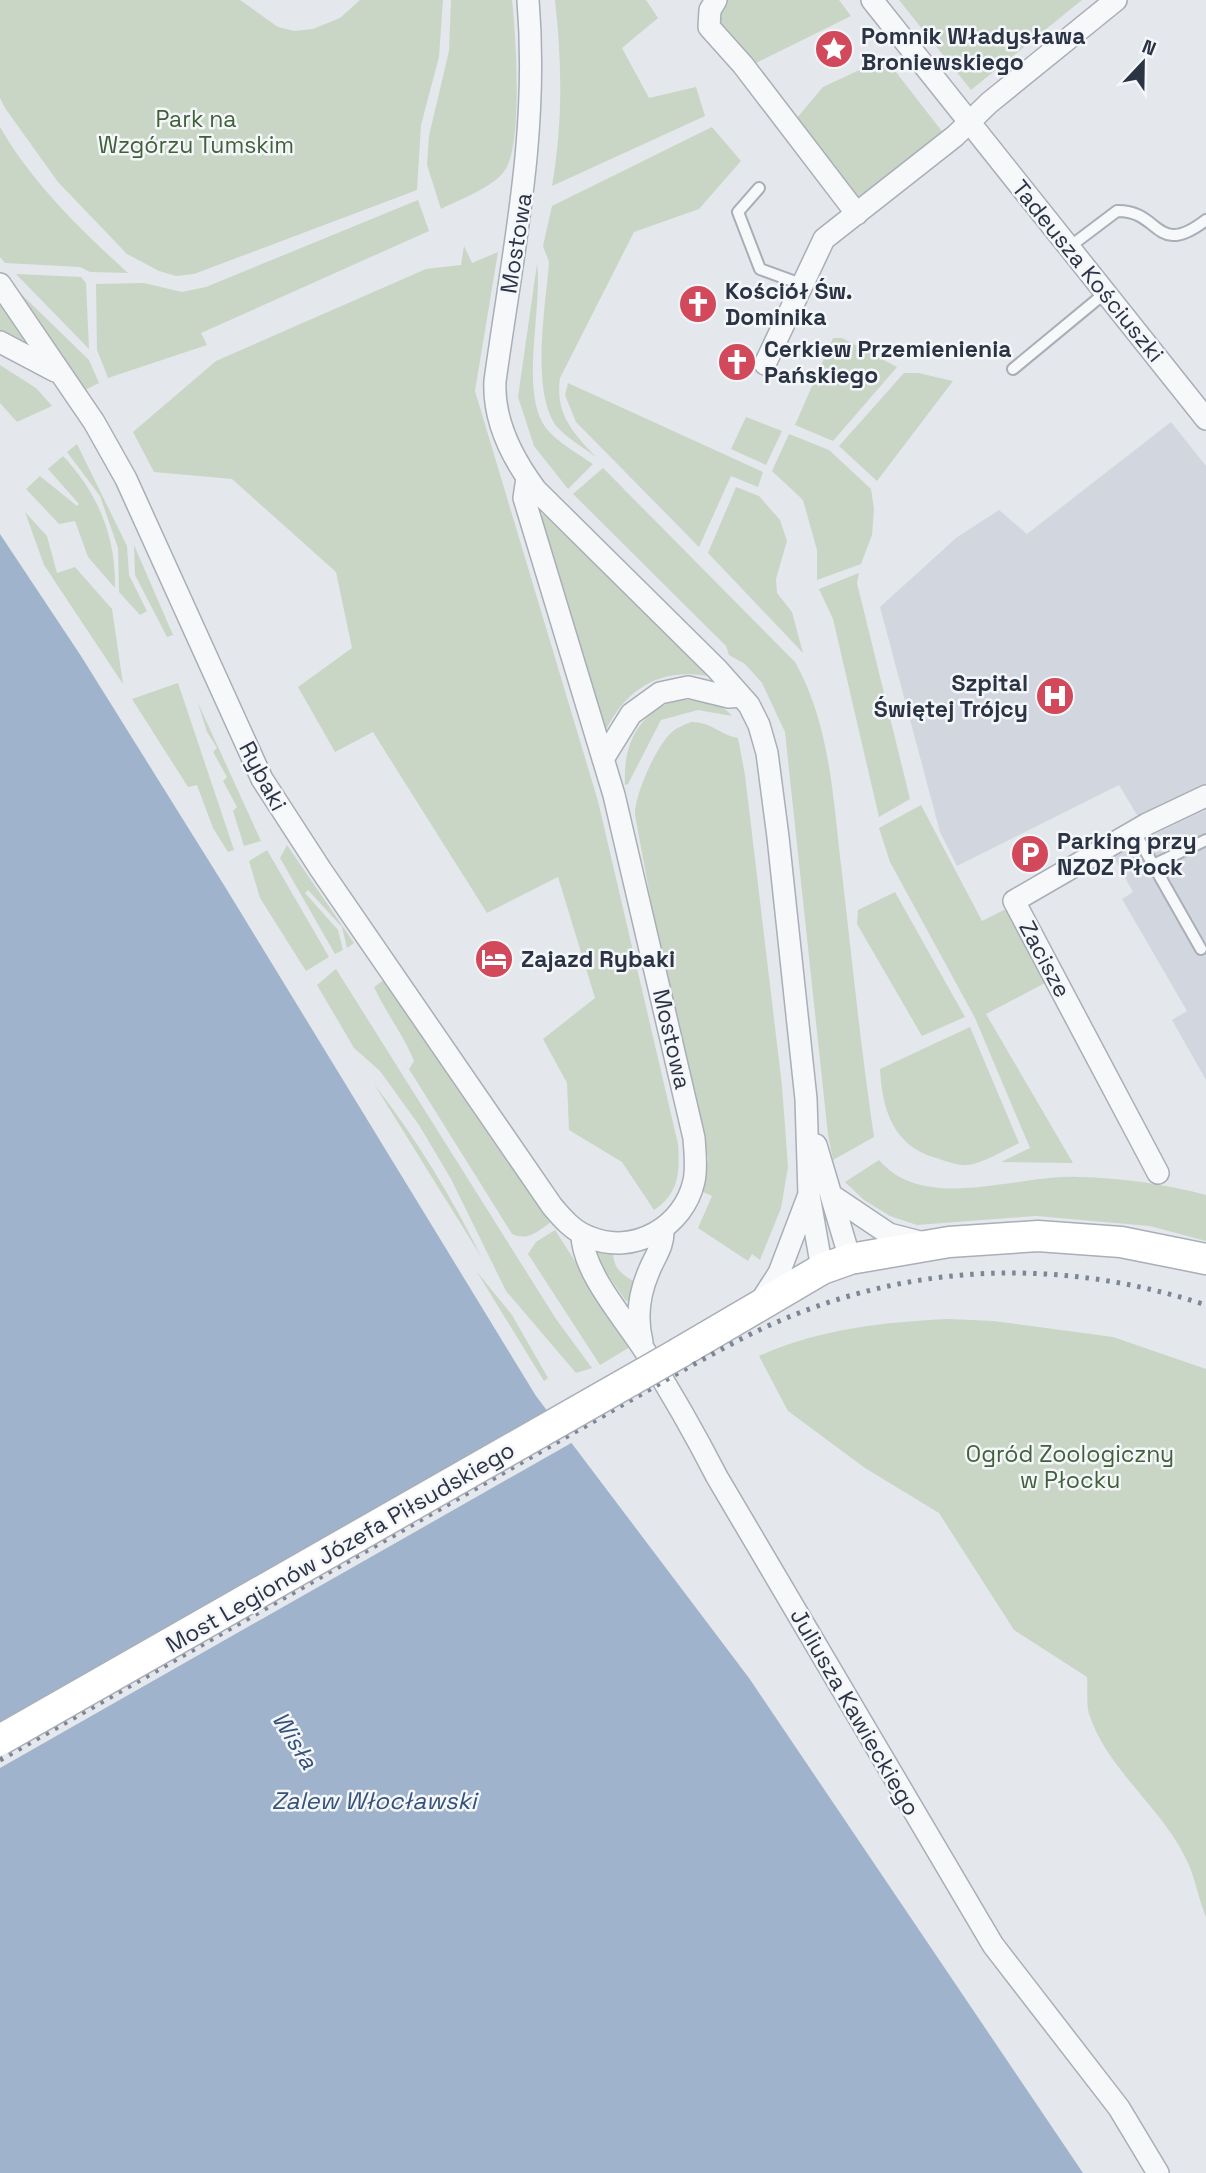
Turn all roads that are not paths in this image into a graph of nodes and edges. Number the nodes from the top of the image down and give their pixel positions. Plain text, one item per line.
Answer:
1 (528, 0) edge
2 (716, 0) edge
3 (872, 0) edge
4 (1116, 0) edge
5 (969, 124) junction
6 (759, 188) dead end
7 (857, 214) junction
8 (1206, 220) edge
9 (1068, 248) junction
10 (0, 284) edge
11 (801, 284) junction
12 (1105, 293) junction
13 (0, 342) edge
14 (765, 364) dead end
15 (1013, 369) dead end
16 (60, 374) junction
17 (1206, 419) edge
18 (527, 478) junction
19 (741, 696) junction
20 (603, 759) junction
21 (1206, 796) edge
22 (1135, 831) junction
23 (1206, 840) edge
24 (1153, 865) junction
25 (1201, 948) dead end
26 (806, 1099) junction
27 (1158, 1173) dead end
28 (809, 1195) junction
29 (831, 1195) junction
30 (663, 1229) junction
31 (582, 1234) junction
32 (933, 1244) junction
33 (1206, 1259) edge
34 (836, 1264) junction
35 (754, 1312) junction
36 (643, 1348) junction
37 (679, 1353) joint
38 (0, 1740) edge
39 (1158, 2173) edge

1 - 18 street, Mostowa
2 - 7 street
3 - 5 street, Tadeusza Kościuszki
4 - 5 street
5 - 7 street
5 - 9 street, Tadeusza Kościuszki
6 - 11 lane
7 - 11 street
8 - 9 lane
9 - 12 street, Tadeusza Kościuszki
10 - 16 street, Rybaki
11 - 14 street
12 - 15 lane
12 - 17 street, Tadeusza Kościuszki
13 - 16 street
16 - 31 street, Rybaki
18 - 19 street, Mostowa
18 - 20 street, Mostowa
19 - 20 street
19 - 26 street, Mostowa
20 - 30 street, Mostowa
21 - 22 street, Zacisze
22 - 24 lane
22 - 27 street, Zacisze
23 - 24 lane
24 - 25 lane
26 - 28 street, Mostowa
26 - 29 street, Mostowa
28 - 34 street, Mostowa
28 - 35 street, Mostowa
29 - 32 street, Mostowa
29 - 34 street, Mostowa
30 - 31 street, Mostowa
30 - 36 street
31 - 36 street, Juliusza Kawieckiego
32 - 33 main road, Mostowa
32 - 34 main road, Mostowa
34 - 35 main road, Mostowa
35 - 37 main road, Mostowa
36 - 39 street, Juliusza Kawieckiego
37 - 38 main road, Most Legionów Józefa Piłsudskiego, bridge

